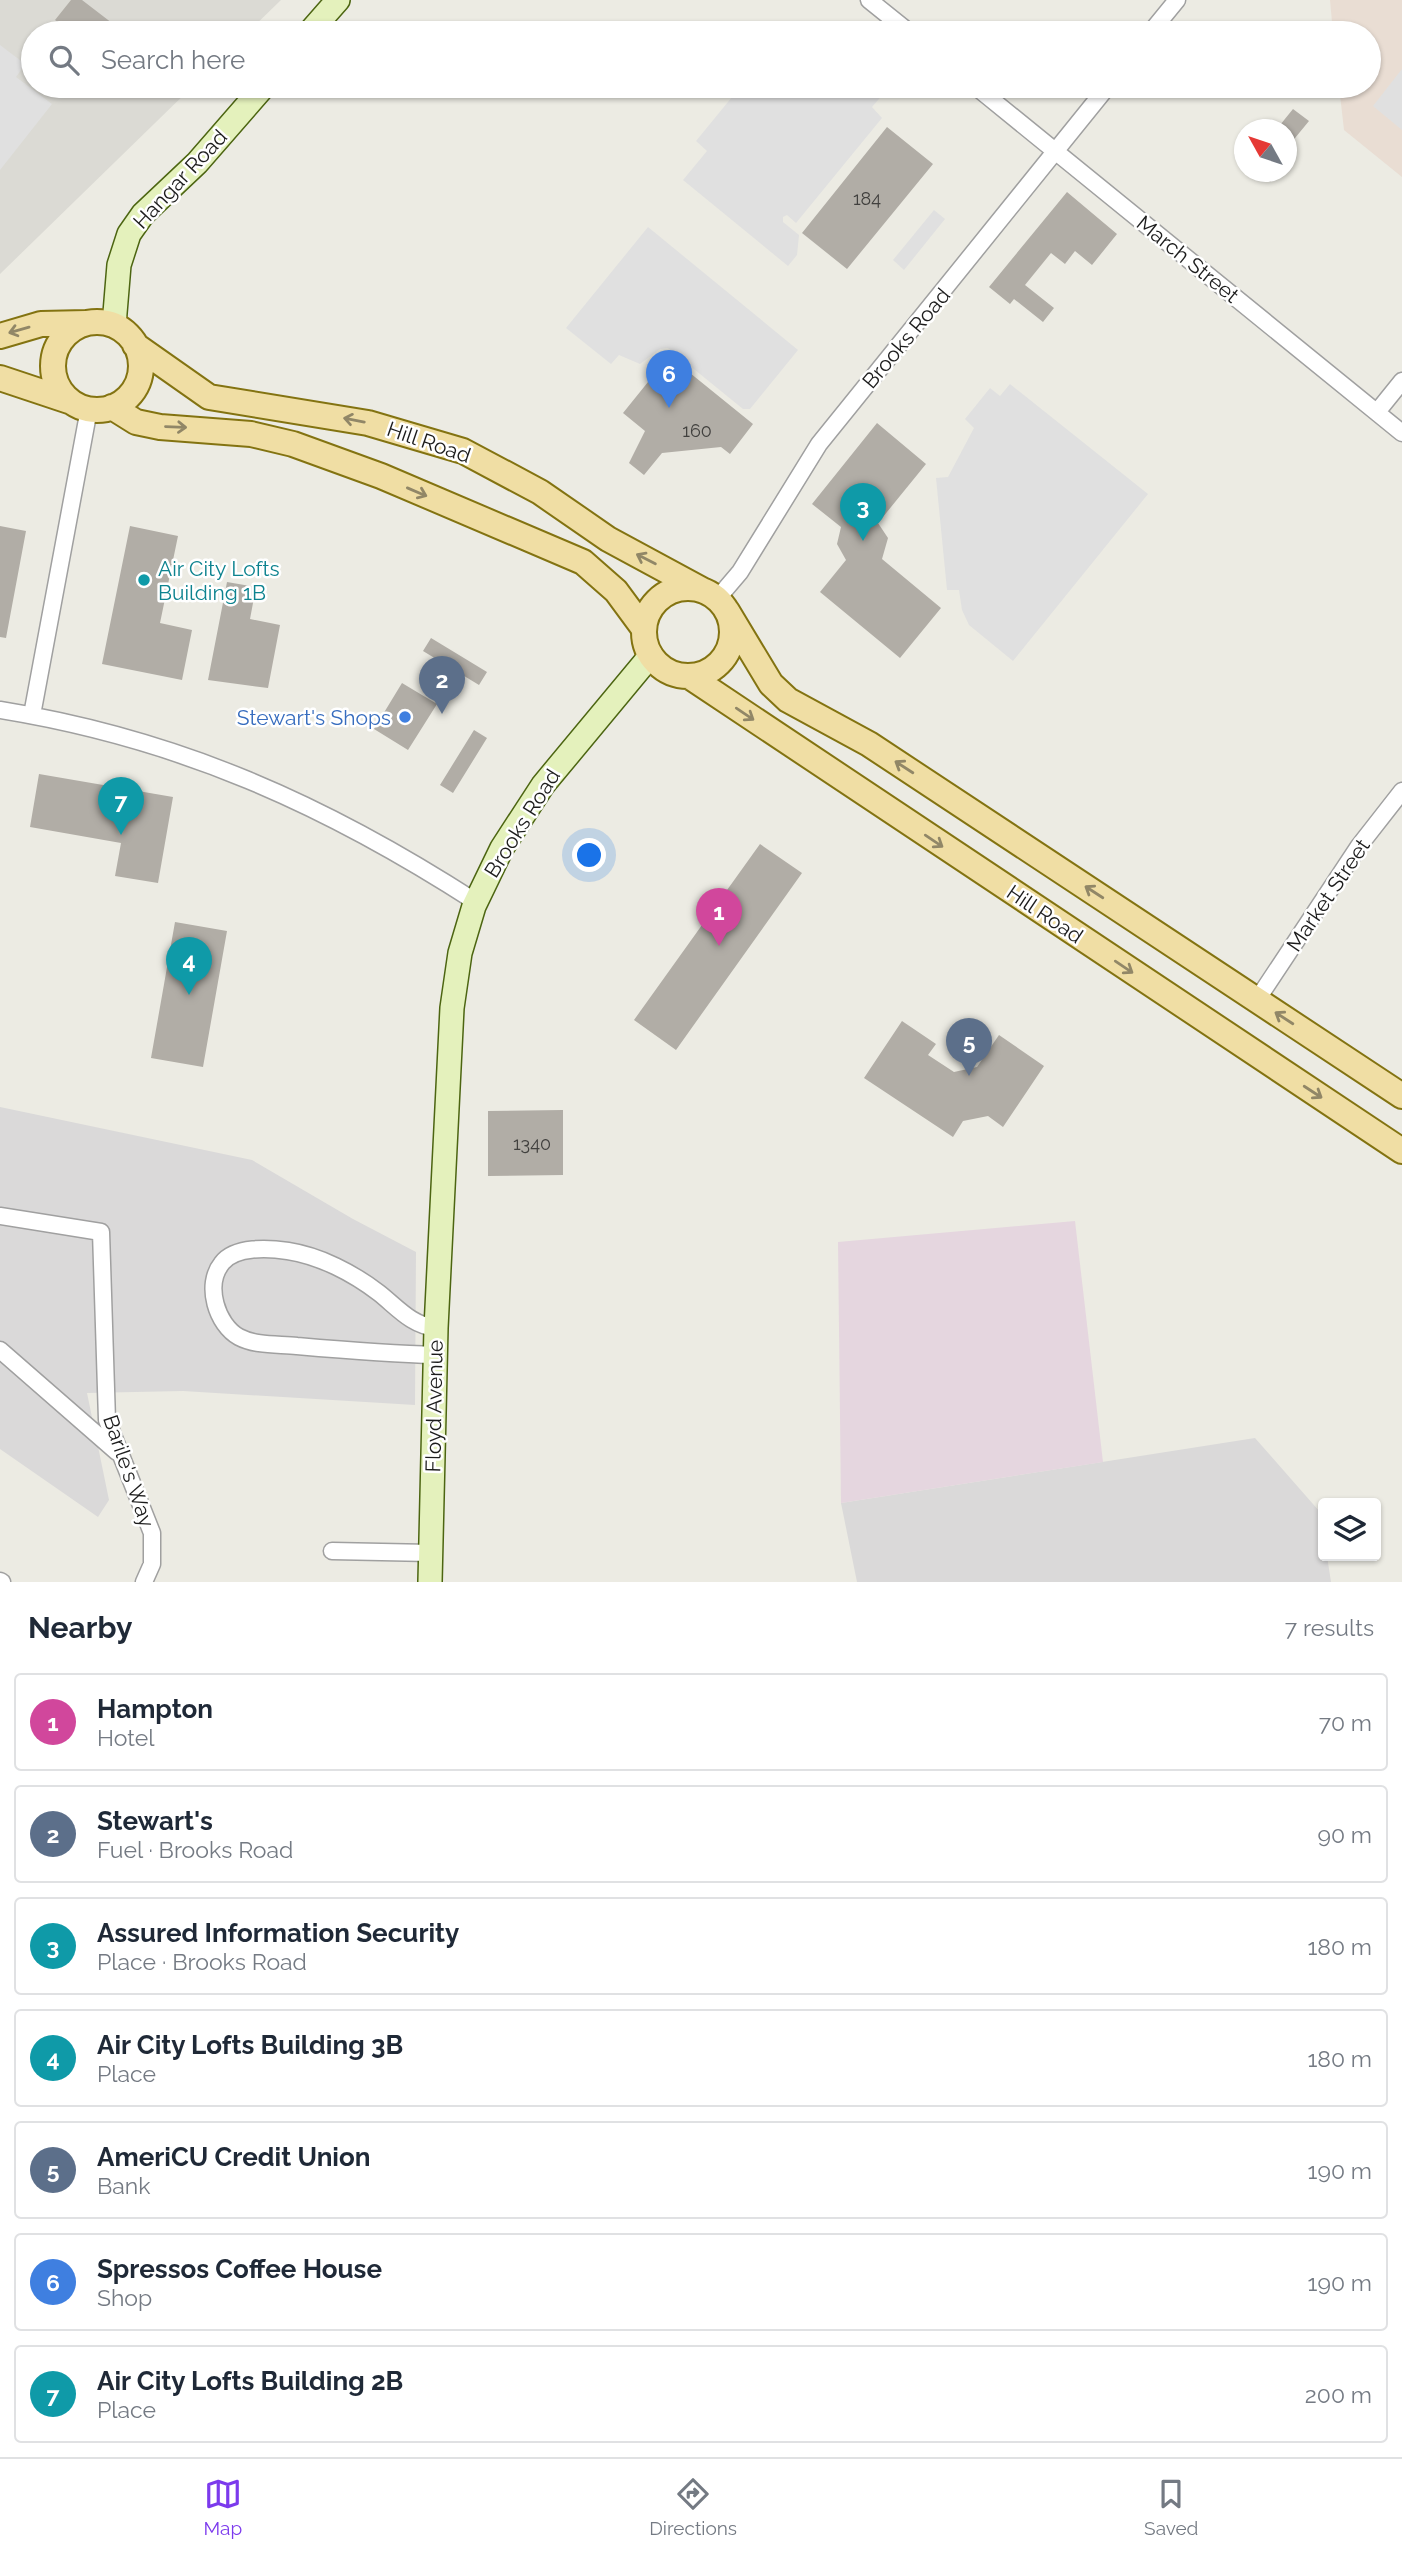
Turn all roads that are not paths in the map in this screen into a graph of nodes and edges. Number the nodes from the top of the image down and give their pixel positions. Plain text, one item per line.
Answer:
1 (338, 0) edge
2 (869, 0) edge
3 (1177, 0) edge
4 (320, 21) edge
5 (895, 21) edge
6 (1160, 21) edge
7 (254, 98) edge
8 (990, 98) edge
9 (1098, 98) edge
10 (1055, 151) junction
11 (87, 323) junction
12 (114, 325) junction
13 (0, 336) edge
14 (135, 345) junction
15 (0, 378) edge
16 (1402, 381) edge
17 (90, 405) junction
18 (1377, 412) junction
19 (1402, 433) edge
20 (717, 600) junction
21 (644, 629) junction
22 (651, 655) junction
23 (689, 676) junction
24 (0, 710) edge
25 (32, 715) junction
26 (1402, 792) edge
27 (476, 902) junction
28 (1257, 1000) junction
29 (1402, 1096) edge
30 (1402, 1151) edge
31 (0, 1216) edge
32 (443, 1230) joint
33 (436, 1328) junction
34 (0, 1350) edge
35 (435, 1355) junction
36 (118, 1452) junction
37 (332, 1551) dead end
38 (431, 1552) junction
39 (144, 1582) edge
40 (430, 1582) edge

1 - 4 street
2 - 5 street
3 - 6 street
7 - 12 street, Hangar Road
8 - 10 street, March Street
9 - 10 street, Brooks Road
10 - 18 street, March Street
10 - 20 street, Brooks Road
11 - 12 main road
11 -> 13 main road
11 - 17 main road
12 - 14 main road
14 - 17 main road
20 -> 14 main road, Hill Road
15 - 17 main road
16 - 18 street
17 -> 21 main road
17 - 25 street
18 - 19 street, March Street
20 - 21 main road
20 - 23 main road
28 -> 20 main road
21 - 22 main road
22 - 23 main road
22 - 27 street, Brooks Road
23 -> 30 main road, Hill Road
24 - 25 street
25 - 27 street
26 - 28 street, Market Street
27 - 32 street, Brooks Road
29 -> 28 main road
31 - 36 street, Barile's Way
32 - 33 street, Floyd Avenue
33 - 35 street, Floyd Avenue
33 - 35 street
34 - 36 street
35 - 38 street, Floyd Avenue
36 - 39 street, Barile's Way
37 - 38 street
38 - 40 street, Floyd Avenue

